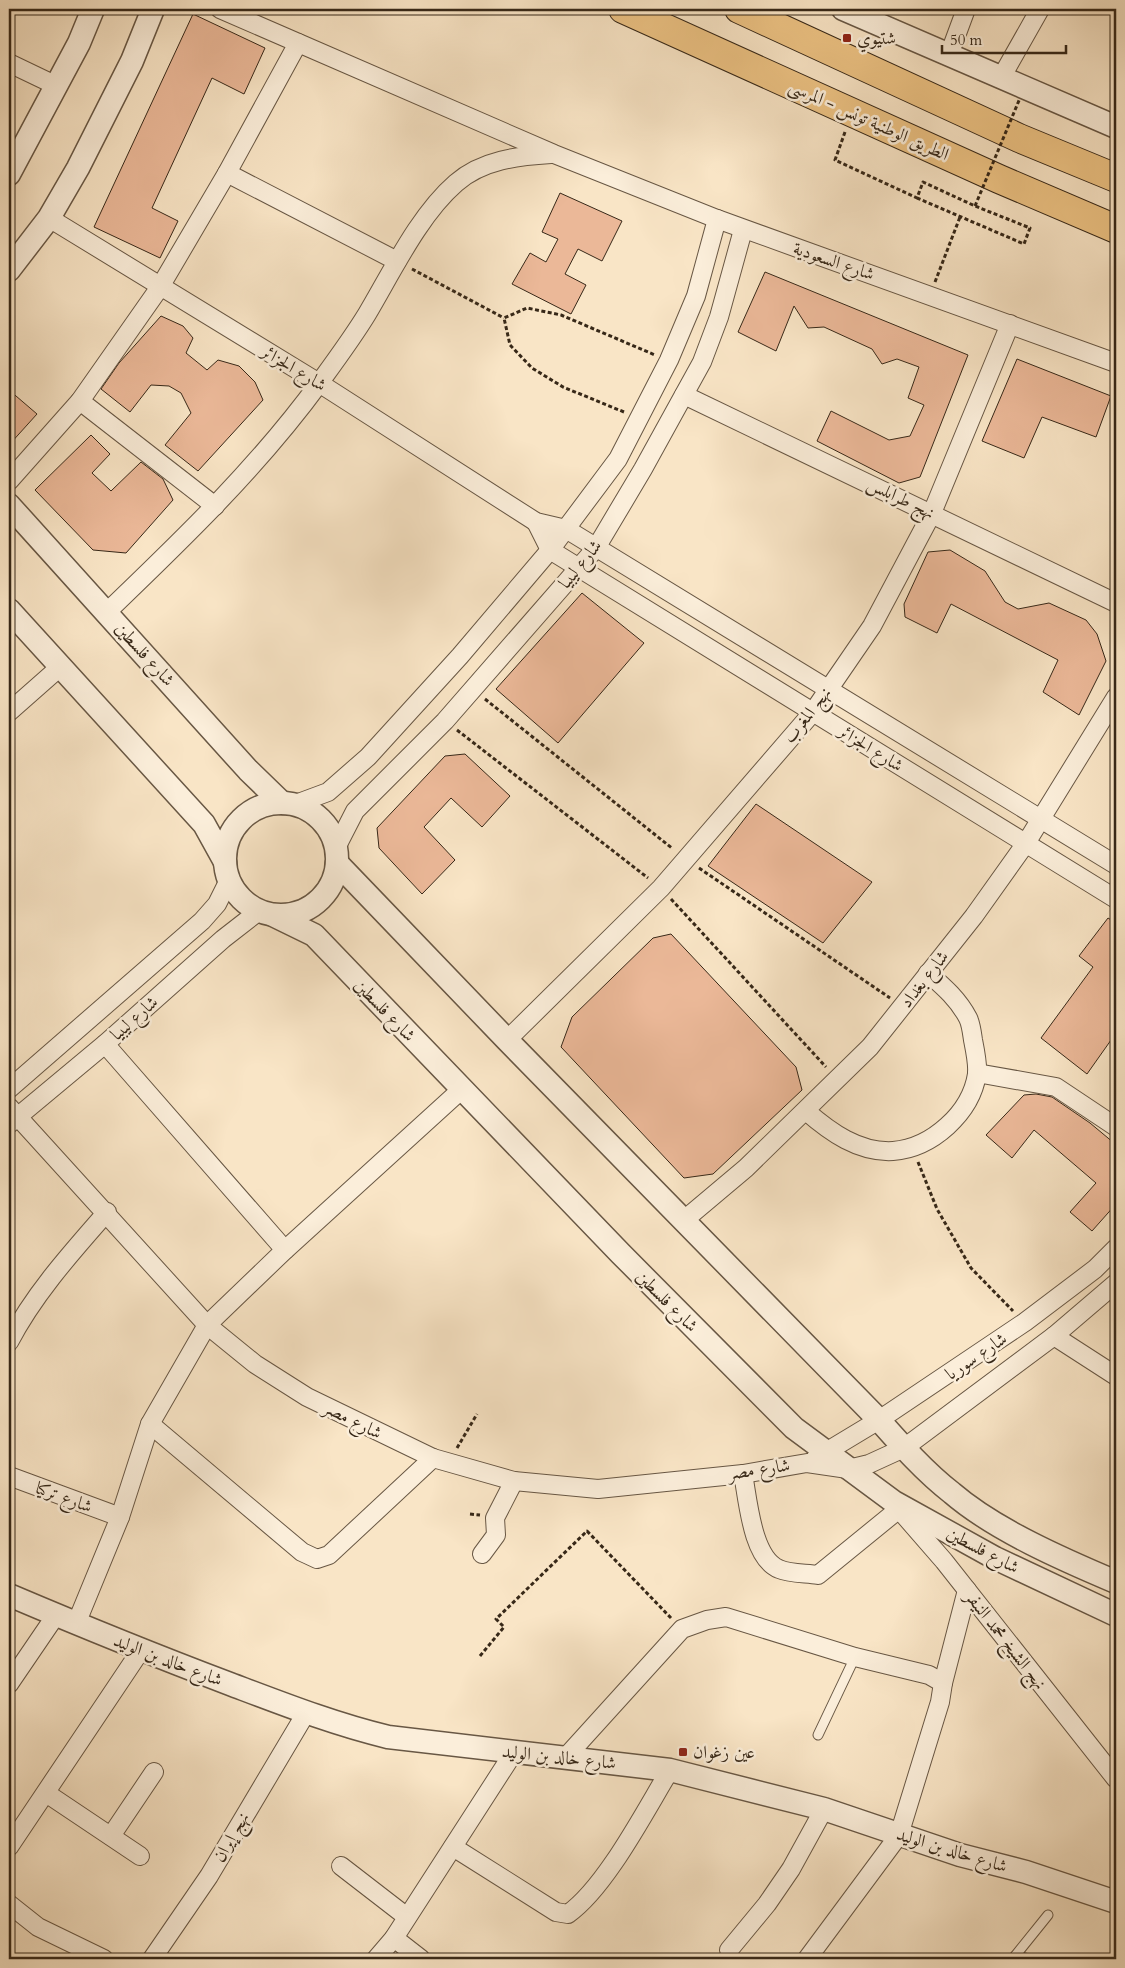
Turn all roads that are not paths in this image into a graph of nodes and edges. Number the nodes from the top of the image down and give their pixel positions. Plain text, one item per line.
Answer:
1 (92, 9) edge
2 (154, 9) edge
3 (220, 9) edge
4 (624, 9) edge
5 (739, 9) edge
6 (843, 9) edge
7 (966, 9) edge
8 (1040, 9) edge
9 (298, 43) junction
10 (949, 56) junction
11 (9, 62) edge
12 (1001, 78) junction
13 (57, 86) junction
14 (1116, 127) edge
15 (554, 154) junction
16 (227, 173) junction
17 (9, 174) edge
18 (1116, 178) edge
19 (49, 218) junction
20 (717, 219) junction
21 (1116, 229) edge
22 (743, 230) junction
23 (397, 261) junction
24 (9, 270) edge
25 (160, 287) junction
26 (1010, 324) junction
27 (1116, 363) edge
28 (319, 383) junction
29 (684, 395) junction
30 (80, 401) junction
31 (9, 481) edge
32 (9, 505) edge
33 (214, 506) junction
34 (932, 513) junction
35 (536, 522) junction
36 (566, 529) junction
37 (596, 548) junction
38 (550, 550) junction
39 (578, 568) junction
40 (1116, 603) edge
41 (9, 610) edge
42 (107, 612) junction
43 (60, 667) junction
44 (828, 690) junction
45 (1116, 697) edge
46 (9, 712) edge
47 (813, 712) junction
48 (288, 804) junction
49 (1042, 819) junction
50 (1026, 843) junction
51 (337, 856) junction
52 (1116, 865) edge
53 (228, 870) junction
54 (1116, 899) edge
55 (266, 913) junction
56 (928, 973) junction
57 (507, 1040) junction
58 (105, 1044) junction
59 (977, 1074) junction
60 (9, 1089) edge
61 (462, 1089) junction
62 (806, 1111) junction
63 (12, 1116) edge
64 (1116, 1126) edge
65 (107, 1212) junction
66 (683, 1221) junction
67 (1116, 1248) edge
68 (285, 1250) junction
69 (1116, 1283) edge
70 (208, 1325) junction
71 (1054, 1336) junction
72 (1004, 1337) junction
73 (9, 1342) edge
74 (1021, 1361) junction
75 (1116, 1376) edge
76 (879, 1420) junction
77 (150, 1424) junction
78 (904, 1448) junction
79 (828, 1453) junction
80 (441, 1461) junction
81 (807, 1463) junction
82 (848, 1469) junction
83 (743, 1474) junction
84 (9, 1476) edge
85 (514, 1481) junction
86 (896, 1506) junction
87 (120, 1517) junction
88 (482, 1554) dead end
89 (1116, 1582) edge
90 (967, 1590) junction
91 (9, 1595) edge
92 (1116, 1615) edge
93 (66, 1620) junction
94 (141, 1650) junction
95 (855, 1657) junction
96 (943, 1683) junction
97 (9, 1684) edge
98 (306, 1713) junction
99 (818, 1735) dead end
100 (514, 1752) junction
101 (566, 1758) junction
102 (670, 1770) junction
103 (154, 1772) dead end
104 (1116, 1779) edge
105 (46, 1793) junction
106 (824, 1809) junction
107 (899, 1835) junction
108 (111, 1836) junction
109 (9, 1847) edge
110 (453, 1847) junction
111 (140, 1856) dead end
112 (341, 1866) dead end
113 (1116, 1902) edge
114 (9, 1904) edge
115 (1048, 1915) dead end
116 (407, 1917) junction
117 (394, 1938) junction
118 (729, 1950) dead end
119 (1014, 1958) edge
120 (104, 1959) edge
121 (152, 1959) edge
122 (376, 1959) edge
123 (422, 1959) edge
124 (807, 1959) edge
125 (1029, 1959) edge

1 - 13 street
2 - 19 street
3 - 9 street, شارع السعودية
4 - 21 highway, الطريق الوطنية تونس - المرسى
5 - 18 highway
6 - 10 street
7 - 10 street
8 - 12 street
9 - 15 street, شارع السعودية
9 - 16 street
10 - 12 street
11 - 13 street
12 - 14 street
13 - 17 street
15 - 20 street, شارع السعودية
15 - 23 street
16 - 23 street
16 - 25 street
19 - 24 street
19 - 25 street, شارع الجزائر
20 - 22 street, شارع السعودية
20 - 36 street, شارع ليبيا
22 - 26 street, شارع السعودية
22 - 29 street, شارع ليبيا
23 - 28 street
25 - 28 street, شارع الجزائر
25 - 30 street
26 - 27 street, شارع السعودية
26 - 34 street, نهج المغرب
28 - 33 street
28 - 35 street, شارع الجزائر
29 - 34 street, نهج طرابلس
29 - 37 street, شارع ليبيا
30 - 31 street
30 - 33 street
32 - 42 street, شارع فلسطين
33 - 42 street
34 - 40 street, نهج طرابلس
34 - 44 street, نهج المغرب
35 - 36 street, شارع الجزائر
35 - 38 street
36 - 37 street, شارع الجزائر
36 - 38 street, شارع ليبيا
37 - 39 street, شارع ليبيا
37 - 44 street, شارع الجزائر
38 - 39 street, شارع الجزائر
38 - 48 street, شارع ليبيا
39 - 47 street, شارع الجزائر
39 - 51 street, شارع ليبيا
41 - 43 street
42 - 48 street, شارع فلسطين
43 - 46 street
43 - 53 street
44 - 47 street, نهج المغرب
44 - 49 street, شارع الجزائر
45 - 49 street, شارع بغداد
47 - 50 street, شارع الجزائر
47 - 57 street, نهج المغرب
48 - 51 street
48 - 53 street
49 - 50 street, شارع بغداد
49 - 52 street, شارع الجزائر
50 - 54 street, شارع الجزائر
50 - 56 street, شارع بغداد
51 - 55 street
51 - 57 street, شارع فلسطين
53 - 55 street
53 - 60 street, شارع ليبيا
55 - 58 street, شارع ليبيا
55 - 61 street, شارع فلسطين
56 - 59 street
56 - 62 street, شارع بغداد
57 - 66 street, شارع فلسطين
58 - 63 street, شارع ليبيا
58 - 68 street
59 - 62 street
59 - 64 street
61 - 68 street
61 - 79 street, شارع فلسطين
62 - 66 street, شارع بغداد
63 - 65 street, شارع مصر
65 - 70 street, شارع مصر
65 - 73 street
66 - 76 street, شارع فلسطين
67 - 72 street, شارع سوريا
68 - 70 street
69 - 71 street, شارع سوريا
70 - 77 street
70 - 80 street, شارع مصر
71 - 74 street, شارع سوريا
71 - 75 street
72 - 74 street
72 - 76 street, شارع سوريا
74 - 78 street, شارع سوريا
76 - 78 street, شارع فلسطين
76 - 79 street, شارع سوريا
77 - 80 street
77 - 87 street
78 - 82 street, شارع سوريا
78 - 89 street, شارع فلسطين
79 - 81 street, شارع مصر
79 - 82 street, شارع فلسطين
80 - 85 street, شارع مصر
81 - 82 street, شارع مصر
81 - 83 street, شارع مصر
82 - 86 street, شارع فلسطين
83 - 85 street, شارع مصر
83 - 86 street
84 - 87 street, شارع تركيا
85 - 88 street
86 - 90 street, نهج الشيخ محمد النيفر
86 - 92 street, شارع فلسطين
87 - 93 street
90 - 96 street
90 - 104 street, نهج الشيخ محمد النيفر
91 - 93 street, شارع خالد بن الوليد
93 - 94 street, شارع خالد بن الوليد
93 - 97 street
94 - 98 street, شارع خالد بن الوليد
94 - 105 street
95 - 96 street
95 - 99 lane
95 - 101 street
96 - 107 street
98 - 100 street, شارع خالد بن الوليد
98 - 121 street, نهج إيران
100 - 101 street, شارع خالد بن الوليد
100 - 110 street
101 - 102 street, شارع خالد بن الوليد
102 - 106 street, شارع خالد بن الوليد
102 - 110 street
103 - 108 street
105 - 108 street
105 - 109 street
106 - 107 street, شارع خالد بن الوليد
106 - 118 street
107 - 113 street, شارع خالد بن الوليد
107 - 124 street
108 - 111 street
110 - 116 street
112 - 116 street
114 - 120 street
115 - 119 lane
116 - 117 street
117 - 122 street
117 - 123 street
119 - 125 lane

